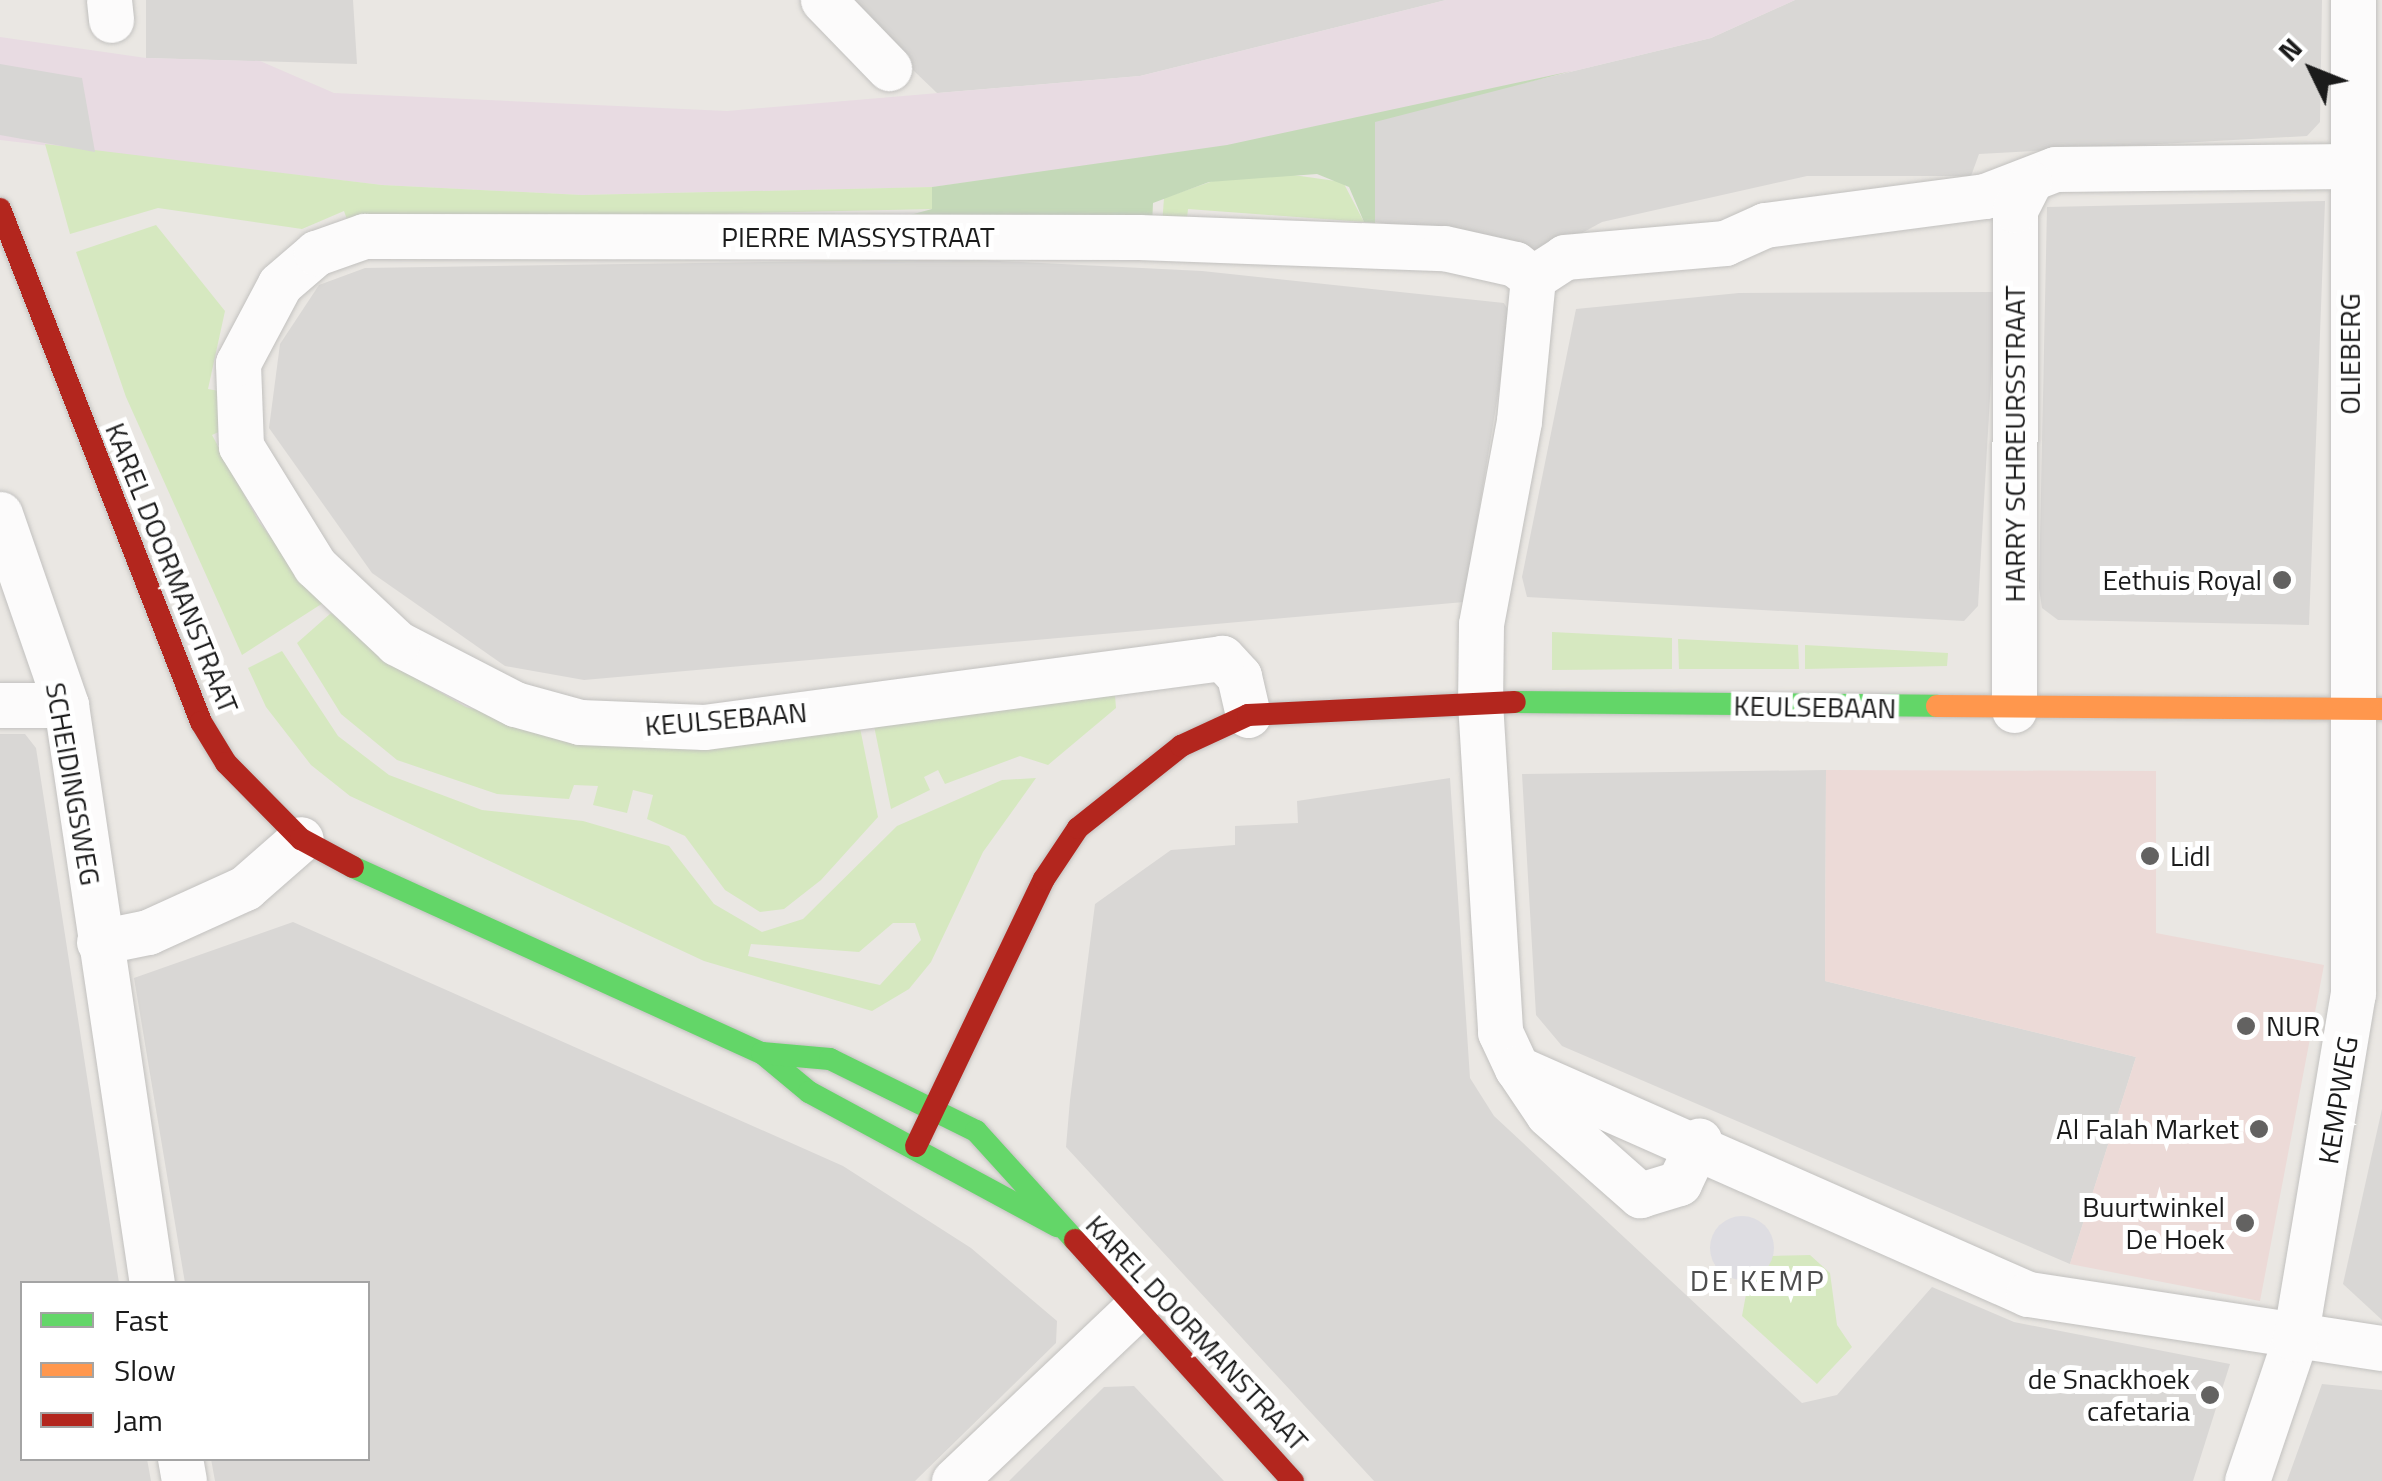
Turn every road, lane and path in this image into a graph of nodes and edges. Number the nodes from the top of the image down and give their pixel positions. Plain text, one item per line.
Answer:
1 (824, 0) edge
2 (2363, 12) edge
3 (888, 68) dead end
4 (2351, 166) junction
5 (2030, 182) junction
6 (0, 209) edge
7 (1533, 278) junction
8 (238, 363) joint
9 (0, 514) edge
10 (1480, 702) junction
11 (0, 704) edge
12 (66, 705) junction
13 (2367, 709) edge
14 (2014, 710) junction
15 (1248, 715) junction
16 (301, 839) junction
17 (99, 942) junction
18 (762, 1053) junction
19 (2365, 1064) edge
20 (1517, 1068) junction
21 (936, 1108) junction
22 (1699, 1141) junction
23 (916, 1146) junction
24 (1057, 1226) junction
25 (152, 1281) edge
26 (1136, 1308) junction
27 (2295, 1339) junction
28 (2382, 1348) edge
29 (954, 1481) edge
30 (1294, 1481) edge
31 (2247, 1481) edge

1 - 3 street
2 - 4 street, OLIEBERG
4 - 5 street
4 - 13 street, OLIEBERG
5 - 7 street
5 - 14 street, HARRY SCHREURSSTRAAT
6 - 16 main road, KAREL DOORMANSTRAAT
7 - 8 street, PIERRE MASSYSTRAAT
7 - 10 street
8 - 15 street, KEULSEBAAN
9 - 12 street, SCHEIDINGSWEG
10 - 14 main road, KEULSEBAAN
10 - 15 main road, KEULSEBAAN
10 - 20 street
11 - 12 street
12 - 17 street, SCHEIDINGSWEG
13 - 14 main road, KEULSEBAAN
13 - 19 street, KEMPWEG
15 - 21 main road, KEULSEBAAN
16 - 17 street
16 - 18 main road, KAREL DOORMANSTRAAT
17 - 25 street, SCHEIDINGSWEG
18 - 21 main road, KAREL DOORMANSTRAAT
18 - 23 main road, KAREL DOORMANSTRAAT
19 - 27 street, KEMPWEG
20 - 22 street
20 - 22 street
21 - 23 main road, KEULSEBAAN
21 - 24 main road, KAREL DOORMANSTRAAT
22 - 27 street
23 - 24 main road, KAREL DOORMANSTRAAT
24 - 26 main road, KAREL DOORMANSTRAAT
26 - 29 street
26 - 30 main road, KAREL DOORMANSTRAAT
27 - 28 street
27 - 31 street, KEMPWEG

